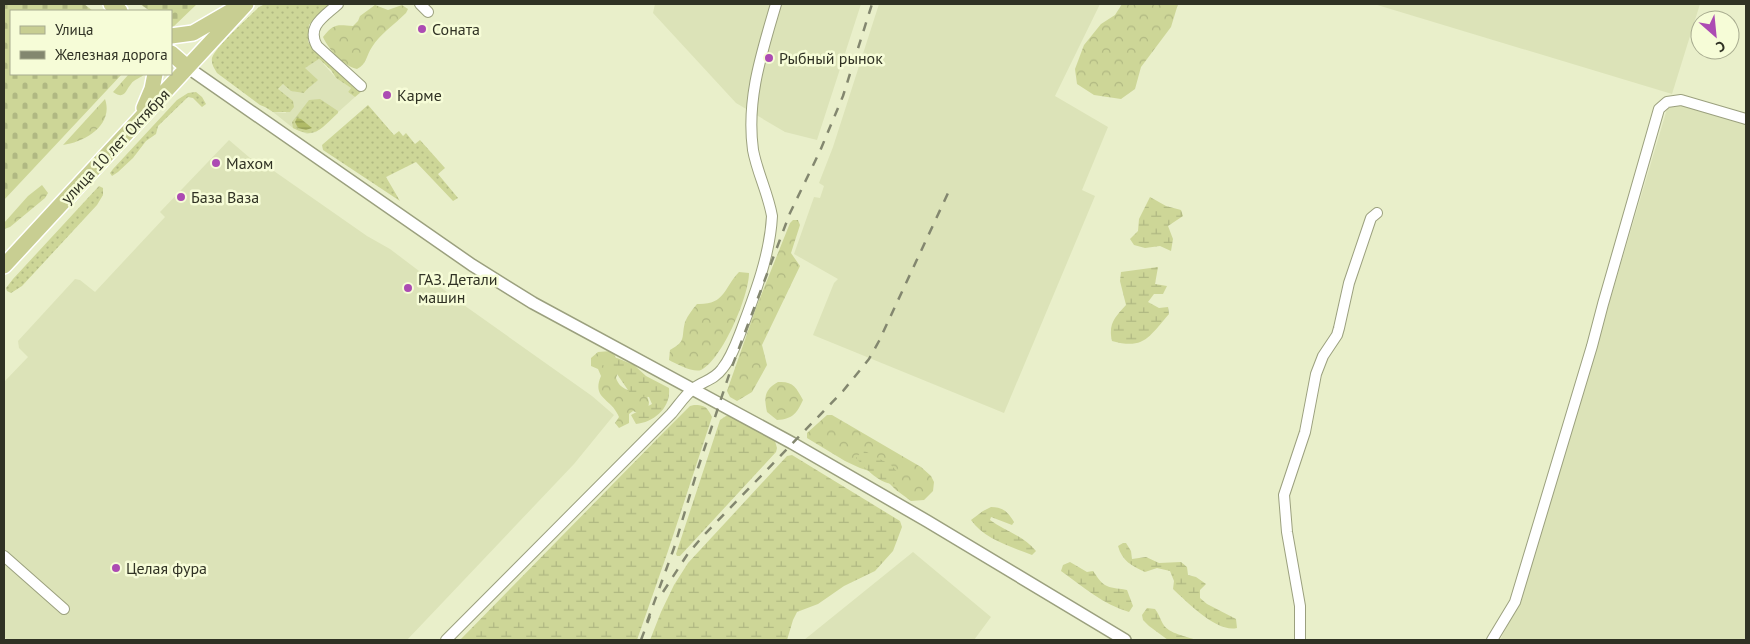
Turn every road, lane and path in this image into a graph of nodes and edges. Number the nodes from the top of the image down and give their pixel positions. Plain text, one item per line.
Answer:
1 (245, 4) edge
2 (338, 4) edge
3 (420, 4) edge
4 (776, 4) edge
5 (428, 12) dead end
6 (172, 36) edge
7 (172, 54) edge
8 (187, 67) junction
9 (156, 75) edge
10 (361, 86) dead end
11 (1746, 119) edge
12 (135, 125) junction
13 (1377, 213) dead end
14 (4, 266) edge
15 (693, 389) junction
16 (4, 556) edge
17 (64, 609) dead end
18 (446, 640) edge
19 (1125, 640) edge
20 (1300, 640) edge
21 (1492, 640) edge

1 - 6 main road
1 - 8 main road, улица 10 лет Октября
2 - 10 street
3 - 5 street
4 - 15 street
7 - 8 main road
8 - 12 main road, улица 10 лет Октября
8 - 15 street
9 - 12 main road
11 - 21 street
12 - 14 main road, улица 10 лет Октября
13 - 20 street
15 - 18 street
15 - 19 street
16 - 17 street

